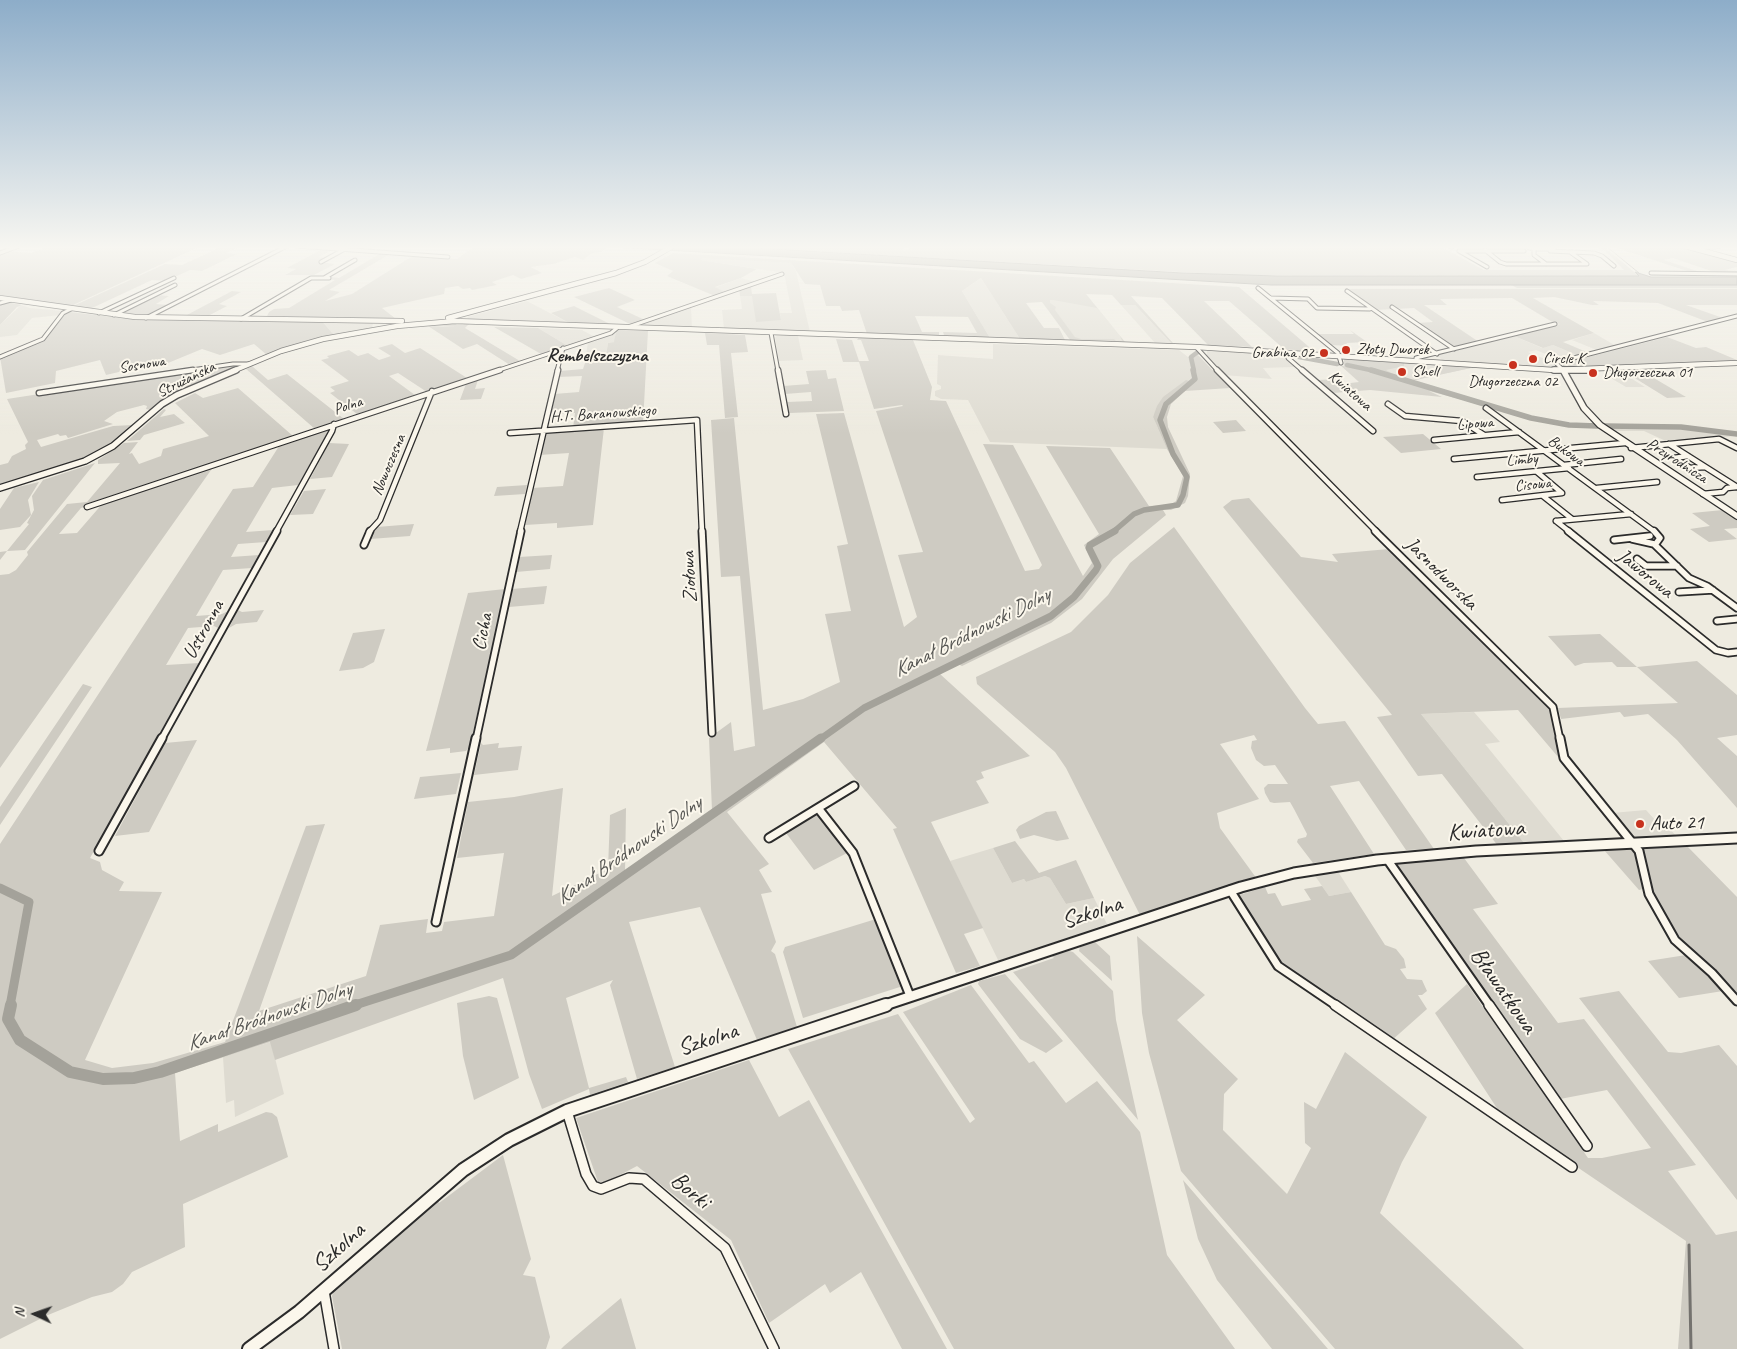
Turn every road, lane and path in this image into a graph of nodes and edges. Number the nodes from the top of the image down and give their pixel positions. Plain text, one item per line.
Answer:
1 (71, 309) joint
2 (109, 309) edge
3 (126, 309) edge
4 (164, 309) edge
5 (258, 309) edge
6 (493, 309) edge
7 (676, 309) edge
8 (1284, 309) edge
9 (1372, 309) edge
10 (1395, 309) edge
11 (100, 313) junction
12 (114, 315) junction
13 (1737, 316) edge
14 (146, 318) junction
15 (241, 319) junction
16 (455, 320) junction
17 (398, 324) junction
18 (1555, 324) dead end
19 (616, 328) junction
20 (624, 328) junction
21 (771, 333) junction
22 (1196, 346) junction
23 (563, 348) junction
24 (1455, 349) junction
25 (1286, 352) junction
26 (1437, 354) junction
27 (1340, 356) junction
28 (0, 357) edge
29 (1416, 361) junction
30 (1341, 363) dead end
31 (1737, 363) edge
32 (249, 364) junction
33 (1563, 370) junction
34 (432, 391) junction
35 (39, 394) dead end
36 (1388, 404) dead end
37 (1486, 408) dead end
38 (786, 414) dead end
39 (698, 420) joint
40 (334, 424) junction
41 (543, 431) junction
42 (1373, 431) dead end
43 (1518, 432) junction
44 (510, 433) dead end
45 (1484, 435) junction
46 (1434, 440) dead end
47 (1669, 444) junction
48 (1629, 446) junction
49 (1737, 448) edge
50 (1544, 451) junction
51 (1688, 456) junction
52 (1454, 459) dead end
53 (1621, 459) dead end
54 (1564, 465) junction
55 (1705, 467) junction
56 (1569, 468) junction
57 (1536, 471) junction
58 (1477, 477) dead end
59 (1657, 482) dead end
60 (1737, 487) edge
61 (0, 488) edge
62 (1596, 488) junction
63 (1703, 494) junction
64 (1543, 496) junction
65 (1502, 500) dead end
66 (87, 507) dead end
67 (1630, 514) junction
68 (1737, 516) edge
69 (1572, 519) junction
70 (1650, 536) dead end
71 (1631, 538) junction
72 (1614, 540) dead end
73 (1654, 544) junction
74 (364, 545) dead end
75 (1637, 559) dead end
76 (1677, 566) junction
77 (1713, 590) junction
78 (1679, 592) dead end
79 (1737, 608) edge
80 (1737, 618) edge
81 (1717, 621) dead end
82 (1737, 652) edge
83 (712, 733) dead end
84 (854, 786) dead end
85 (818, 808) junction
86 (769, 838) dead end
87 (1737, 838) edge
88 (1634, 843) junction
89 (98, 851) dead end
90 (1387, 859) junction
91 (1241, 886) joint
92 (1230, 890) junction
93 (436, 922) dead end
94 (910, 996) junction
95 (1737, 1001) edge
96 (567, 1111) junction
97 (1587, 1146) dead end
98 (1572, 1167) dead end
99 (324, 1291) junction
100 (249, 1349) edge
101 (334, 1349) edge
102 (774, 1349) edge

1 - 11 main road
1 - 28 street
2 - 11 street
3 - 12 street
4 - 14 street
5 - 15 street
6 - 16 main road
7 - 20 street
8 - 27 street
9 - 26 street
10 - 24 street
11 - 12 main road
12 - 14 main road
13 - 33 street
14 - 15 main road
15 - 17 main road
16 - 17 main road
16 - 19 main road
17 - 32 main road, Strużańska
18 - 24 street
19 - 20 main road
19 - 23 street, Polna
20 - 21 main road
21 - 22 main road
21 - 38 street
22 - 25 main road
22 - 88 street, Jasnodworska
23 - 34 street, Polna
23 - 41 street, Cicha
24 - 26 street
25 - 27 main road
25 - 42 street, Kwiatowa
26 - 29 street
27 - 29 main road
27 - 30 street
29 - 33 main road
31 - 33 main road
32 - 35 street, Sosnowa
32 - 61 main road, Strużańska
33 - 48 main road, Przyrodnicza
34 - 40 street, Polna
34 - 74 street, Nowoczesna
36 - 45 street
37 - 43 street, Bukowa
39 - 41 street, H.T. Baranowskiego
39 - 83 street, Ziołowa
40 - 66 street, Polna
40 - 89 street, Ustronna
41 - 44 street, H.T. Baranowskiego
41 - 93 street, Cicha
43 - 45 street, Lipowa
43 - 50 street, Bukowa
45 - 46 street, Lipowa
47 - 48 street
47 - 49 street
47 - 51 street
48 - 50 street
48 - 63 main road, Przyrodnicza
50 - 52 street
50 - 54 street, Bukowa
51 - 55 street
51 - 55 street
53 - 54 street
54 - 56 street, Bukowa
55 - 60 street
56 - 57 street, Limby
56 - 62 street, Bukowa
57 - 58 street, Limby
57 - 64 street, Cisowa
59 - 62 street
60 - 63 street
62 - 67 street, Bukowa
63 - 68 main road, Przyrodnicza
64 - 65 street, Cisowa
64 - 69 street
67 - 69 street
67 - 73 street, Bukowa
69 - 82 street, Jaworowa
70 - 71 street
71 - 72 street
71 - 73 street
73 - 76 street
75 - 76 street
76 - 77 street
77 - 78 street
77 - 79 street
80 - 81 street
84 - 85 street
85 - 86 street
85 - 94 street
87 - 88 main road, Kwiatowa
88 - 90 main road, Kwiatowa
88 - 95 street
90 - 91 main road, Kwiatowa
90 - 97 street, Bławatkowa
91 - 92 main road, Szkolna
92 - 94 main road, Szkolna
92 - 98 street
94 - 96 main road, Szkolna
96 - 99 main road, Szkolna
96 - 102 street, Borki
99 - 100 main road, Szkolna
99 - 101 street

